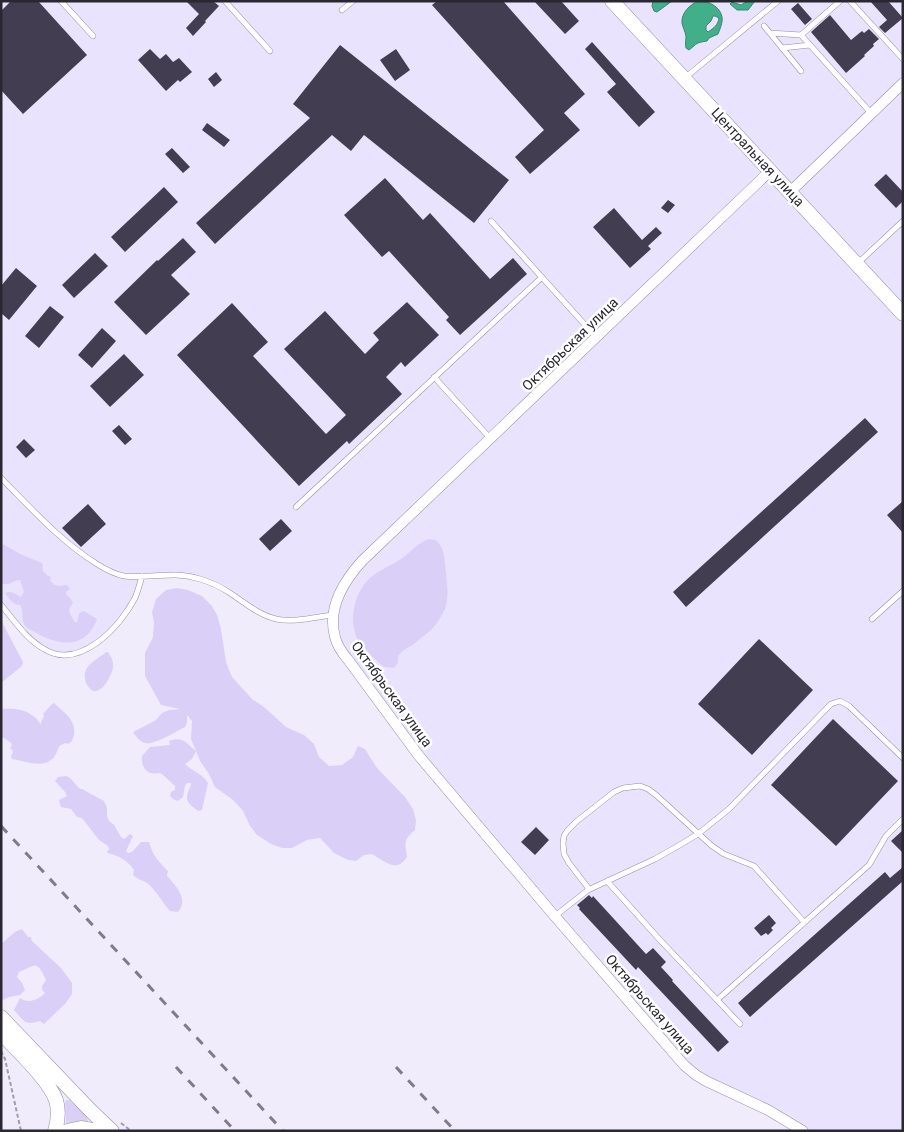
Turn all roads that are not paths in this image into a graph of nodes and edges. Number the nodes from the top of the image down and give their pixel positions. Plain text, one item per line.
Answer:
1 (61, 1) edge
2 (224, 1) edge
3 (353, 1) edge
4 (612, 1) edge
5 (778, 1) edge
6 (840, 1) edge
7 (850, 1) edge
8 (342, 10) dead end
9 (764, 26) dead end
10 (770, 33) junction
11 (801, 34) junction
12 (93, 36) dead end
13 (810, 45) junction
14 (782, 48) junction
15 (270, 51) dead end
16 (903, 60) edge
17 (801, 71) dead end
18 (683, 79) junction
19 (903, 83) edge
20 (871, 113) junction
21 (770, 170) junction
22 (790, 192) junction
23 (492, 221) dead end
24 (903, 221) edge
25 (857, 264) junction
26 (542, 276) junction
27 (903, 314) edge
28 (596, 338) junction
29 (434, 377) junction
30 (490, 438) junction
31 (1, 478) edge
32 (296, 506) dead end
33 (142, 576) junction
34 (903, 592) edge
35 (1, 605) edge
36 (333, 615) junction
37 (872, 619) dead end
38 (903, 758) edge
39 (903, 819) edge
40 (698, 834) junction
41 (607, 881) junction
42 (590, 889) junction
43 (555, 916) junction
44 (804, 922) junction
45 (717, 1000) junction
46 (1, 1018) edge
47 (740, 1024) dead end
48 (1, 1033) edge
49 (90, 1110) junction
50 (54, 1131) edge
51 (67, 1131) edge
52 (98, 1131) edge
53 (107, 1131) edge
54 (112, 1131) edge
55 (803, 1131) edge

1 - 12 lane
2 - 15 lane
3 - 8 lane
4 - 18 street, Центральная улица
5 - 18 lane
6 - 11 lane
7 - 16 lane
9 - 10 lane
10 - 11 lane
10 - 14 lane
11 - 13 lane
13 - 14 lane
13 - 20 lane
14 - 17 lane
18 - 21 street, Центральная улица
19 - 20 street
20 - 22 street
21 - 22 street, Центральная улица
21 - 28 street, Октябрьская улица
22 - 25 street, Центральная улица
23 - 26 lane
24 - 25 lane
25 - 27 street, Центральная улица
26 - 28 lane
26 - 29 lane
28 - 30 street, Октябрьская улица
29 - 30 lane
29 - 32 lane
30 - 36 street, Октябрьская улица
31 - 33 lane
33 - 35 lane
33 - 36 lane
34 - 37 lane
36 - 43 street, Октябрьская улица
38 - 40 lane
39 - 44 lane
40 - 41 lane
40 - 42 lane
40 - 44 lane
41 - 42 lane
41 - 45 lane
42 - 43 lane
43 - 55 street, Октябрьская улица
44 - 45 lane
45 - 47 lane
46 - 49 street
48 - 50 street
49 - 53 street
49 - 54 street
51 - 52 street

